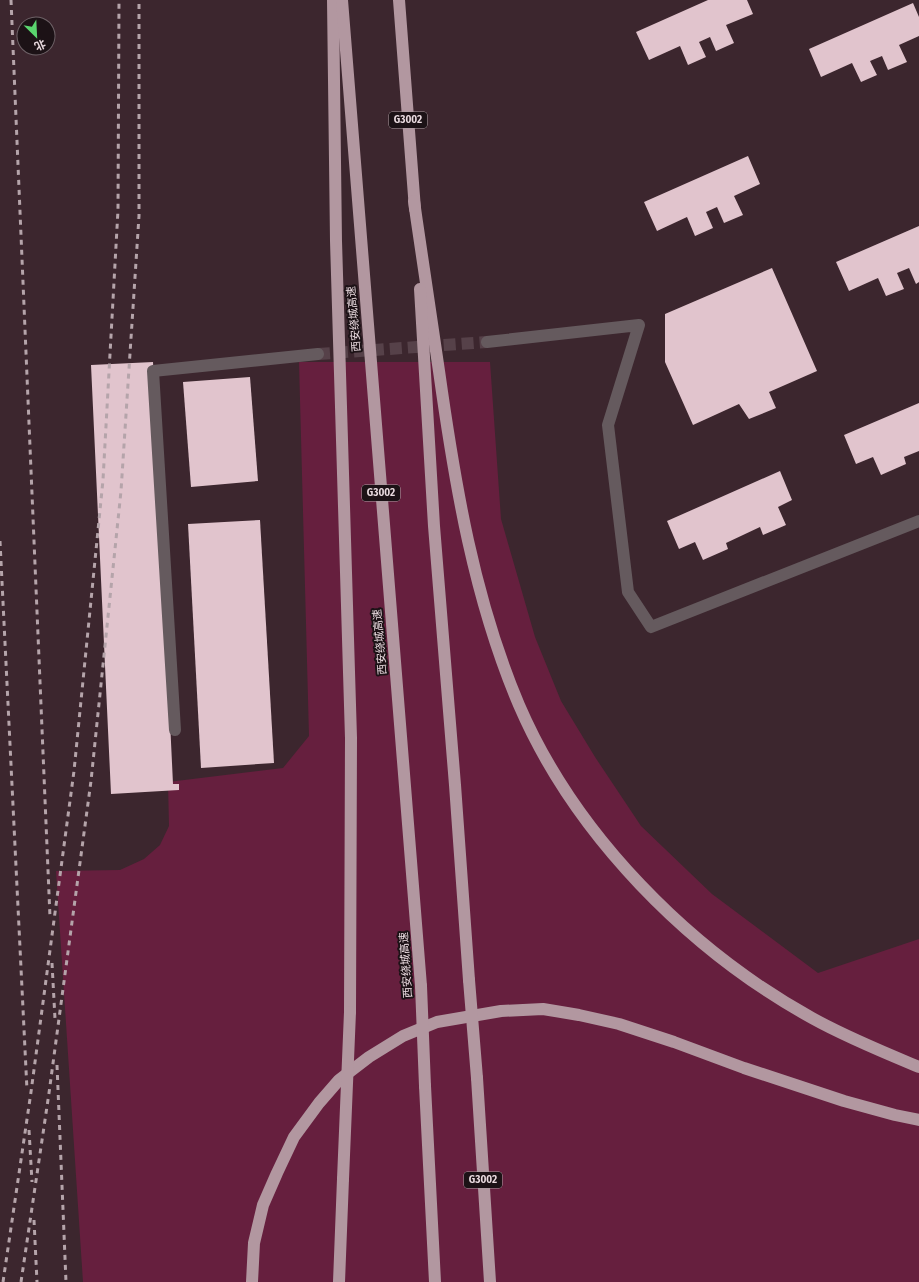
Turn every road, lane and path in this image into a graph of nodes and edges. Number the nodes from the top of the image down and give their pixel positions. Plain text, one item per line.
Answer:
1 (333, 0) edge
2 (342, 0) edge
3 (399, 0) edge
4 (414, 201) junction
5 (487, 342) tunnel mouth
6 (318, 354) tunnel mouth
7 (919, 521) edge
8 (175, 730) dead end
9 (919, 1067) edge
10 (919, 1120) edge
11 (252, 1282) edge
12 (339, 1282) edge
13 (435, 1282) edge
14 (490, 1282) edge

1 - 12 highway, bridge
2 - 13 highway, 西安绕城高速 / G3002, bridge
3 - 4 highway, G3002
4 - 9 highway
4 - 14 highway, G3002, bridge
5 - 7 street
6 - 8 street
10 - 11 highway

